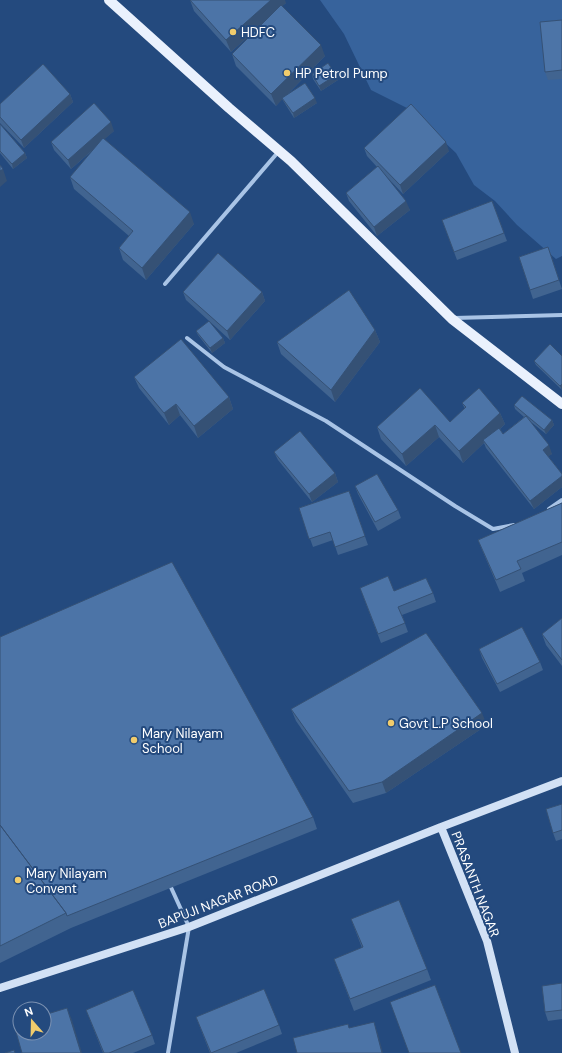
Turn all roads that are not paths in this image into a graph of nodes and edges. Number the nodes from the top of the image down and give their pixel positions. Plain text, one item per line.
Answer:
1 (109, 0) edge
2 (279, 151) junction
3 (165, 284) dead end
4 (562, 315) edge
5 (452, 318) junction
6 (187, 338) dead end
7 (562, 404) edge
8 (562, 500) edge
9 (547, 511) edge
10 (520, 524) edge
11 (562, 781) edge
12 (441, 827) junction
13 (166, 877) edge
14 (189, 926) junction
15 (0, 988) edge
16 (168, 1053) edge
17 (515, 1053) edge

1 - 2 main road
2 - 3 street
2 - 5 main road
4 - 5 street
5 - 7 main road
6 - 10 street
8 - 9 street
11 - 12 street, PRASANTH NAGAR
12 - 14 street, BAPUJI NAGAR ROAD
12 - 17 street, PRASANTH NAGAR
13 - 14 street
14 - 15 street, BAPUJI NAGAR ROAD
14 - 16 street

